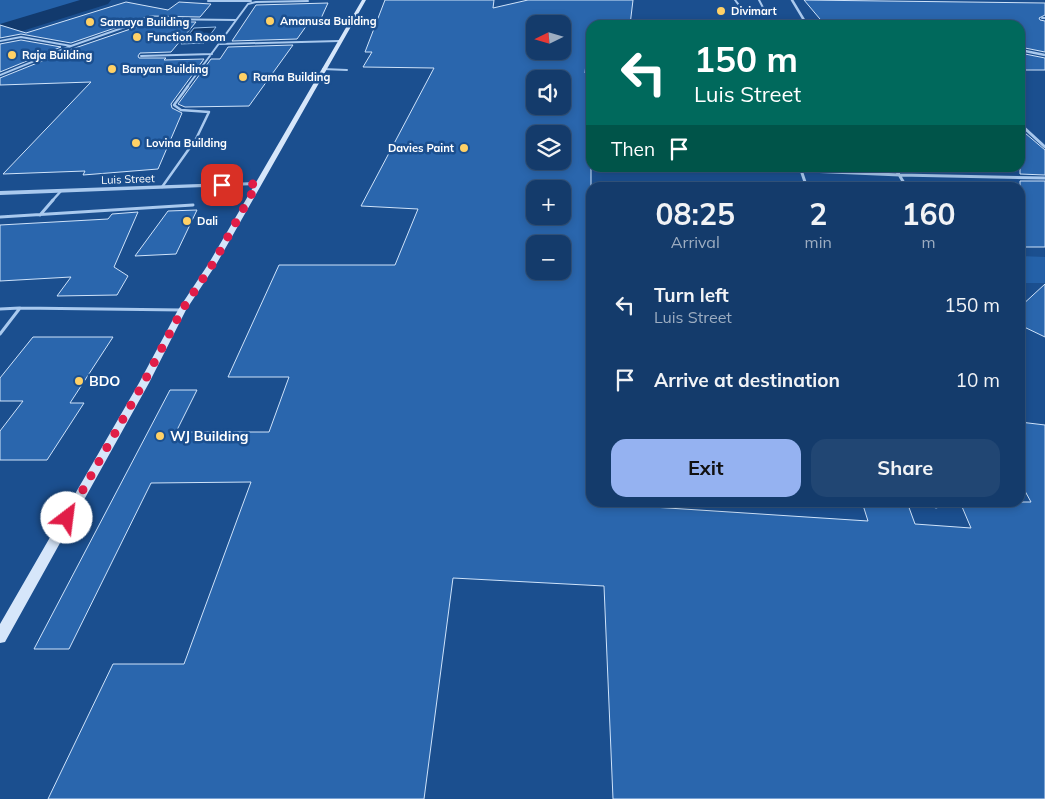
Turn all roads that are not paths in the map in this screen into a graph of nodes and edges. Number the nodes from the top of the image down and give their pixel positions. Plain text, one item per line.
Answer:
1 (364, 0) edge
2 (735, 0) edge
3 (759, 0) edge
4 (792, 0) edge
5 (208, 1) edge
6 (308, 1) edge
7 (256, 2) junction
8 (236, 20) junction
9 (804, 20) edge
10 (38, 40) junction
11 (0, 41) edge
12 (340, 41) junction
13 (30, 43) dead end
14 (220, 44) junction
15 (71, 46) junction
16 (1025, 51) edge
17 (212, 54) junction
18 (1045, 55) edge
19 (140, 56) dead end
20 (323, 70) junction
21 (347, 70) dead end
22 (0, 74) edge
23 (1025, 129) edge
24 (1045, 147) edge
25 (841, 172) edge
26 (898, 172) edge
27 (900, 175) junction
28 (1045, 178) edge
29 (904, 182) edge
30 (257, 184) junction
31 (162, 187) junction
32 (61, 191) junction
33 (0, 193) edge
34 (193, 205) dead end
35 (40, 215) junction
36 (0, 217) edge
37 (20, 308) junction
38 (0, 309) edge
39 (182, 310) junction
40 (0, 334) edge
41 (0, 637) edge

1 - 12 main road
2 - 3 lane
4 - 9 street
5 - 7 lane
6 - 7 lane
7 - 8 lane
8 - 14 lane
8 - 15 lane
10 - 11 lane
10 - 13 lane
10 - 15 lane
12 - 14 lane
12 - 20 main road
14 - 17 lane
15 - 22 lane
16 - 18 street
17 - 19 lane
17 - 31 lane
20 - 21 lane
20 - 30 main road
23 - 24 street
25 - 27 street
26 - 27 street
27 - 28 street
27 - 29 street
30 - 31 street, Luis Street
30 - 39 main road
31 - 32 street, Luis Street
32 - 33 street, Luis Street
32 - 35 lane
34 - 35 lane
35 - 36 lane
37 - 38 lane
37 - 39 lane
37 - 40 lane
39 - 41 main road

